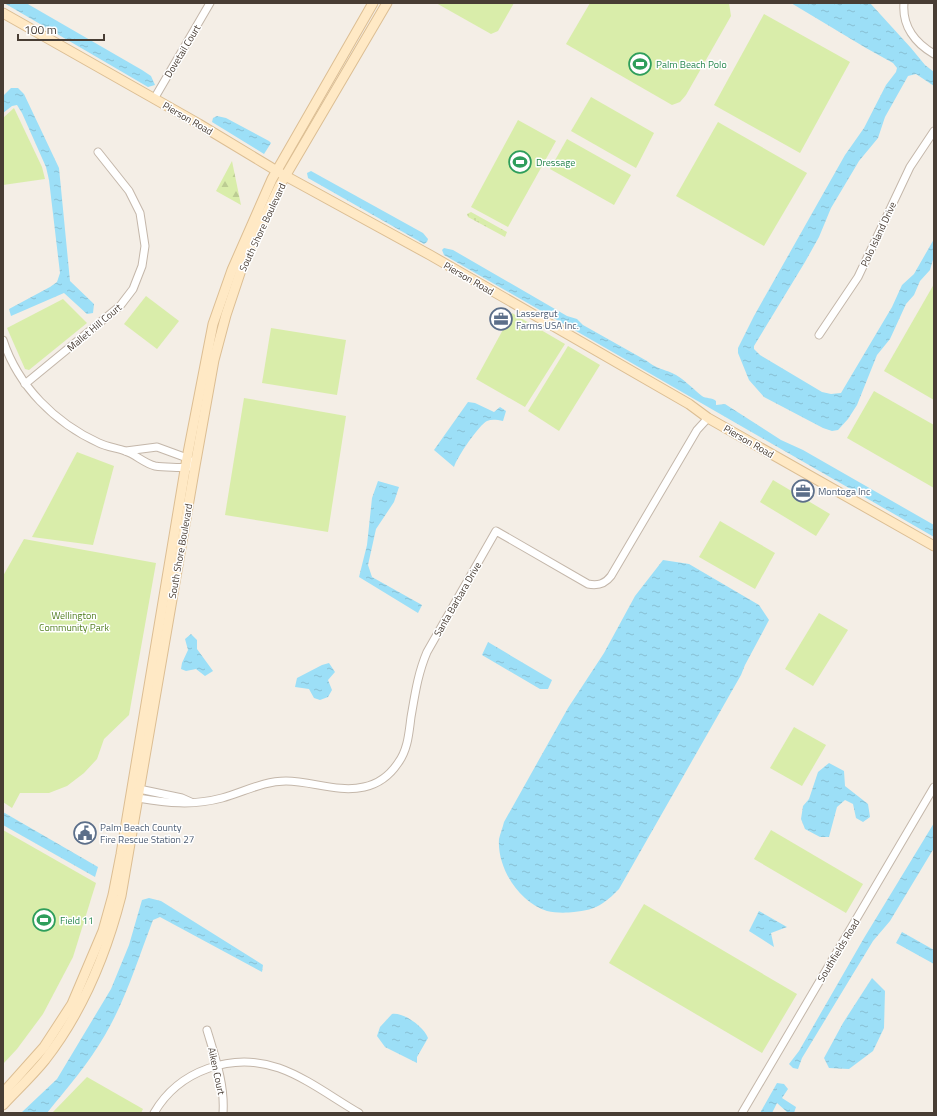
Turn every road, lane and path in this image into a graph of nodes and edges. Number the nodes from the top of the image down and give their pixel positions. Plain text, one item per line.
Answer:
1 (210, 3) edge
2 (373, 3) edge
3 (904, 3) edge
4 (382, 5) edge
5 (3, 13) edge
6 (934, 54) edge
7 (154, 99) junction
8 (934, 131) edge
9 (98, 152) dead end
10 (277, 171) junction
11 (286, 176) junction
12 (819, 335) dead end
13 (3, 340) edge
14 (25, 384) junction
15 (708, 418) junction
16 (126, 451) junction
17 (187, 458) junction
18 (195, 466) junction
19 (185, 467) junction
20 (934, 546) edge
21 (934, 787) edge
22 (136, 793) junction
23 (207, 1030) dead end
24 (218, 1065) junction
25 (3, 1093) edge
26 (3, 1105) edge
27 (154, 1113) edge
28 (223, 1113) edge
29 (359, 1113) edge
30 (742, 1113) edge

1 - 7 street, Dovetail Court
2 - 10 street, South Shore Boulevard
3 - 6 street
4 - 11 street, South Shore Boulevard
5 - 7 street, Pierson Road
7 - 10 street, Pierson Road
8 - 12 street, Polo Island Drive
9 - 14 street, Mallet Hill Court
10 - 11 street, Pierson Road
10 - 17 street, South Shore Boulevard
11 - 15 street, Pierson Road
11 - 18 street, South Shore Boulevard
13 - 14 street
14 - 16 street
15 - 20 street, Pierson Road
15 - 22 street, Santa Barbara Drive
16 - 17 street
16 - 19 street
17 - 18 street
17 - 19 street, South Shore Boulevard
18 - 19 street
18 - 22 street, South Shore Boulevard
19 - 22 street, South Shore Boulevard
21 - 30 street, Southfields Road
22 - 25 street, South Shore Boulevard
22 - 26 street, South Shore Boulevard
23 - 24 street, Aiken Court
24 - 27 street
24 - 28 street, Aiken Court
24 - 29 street

